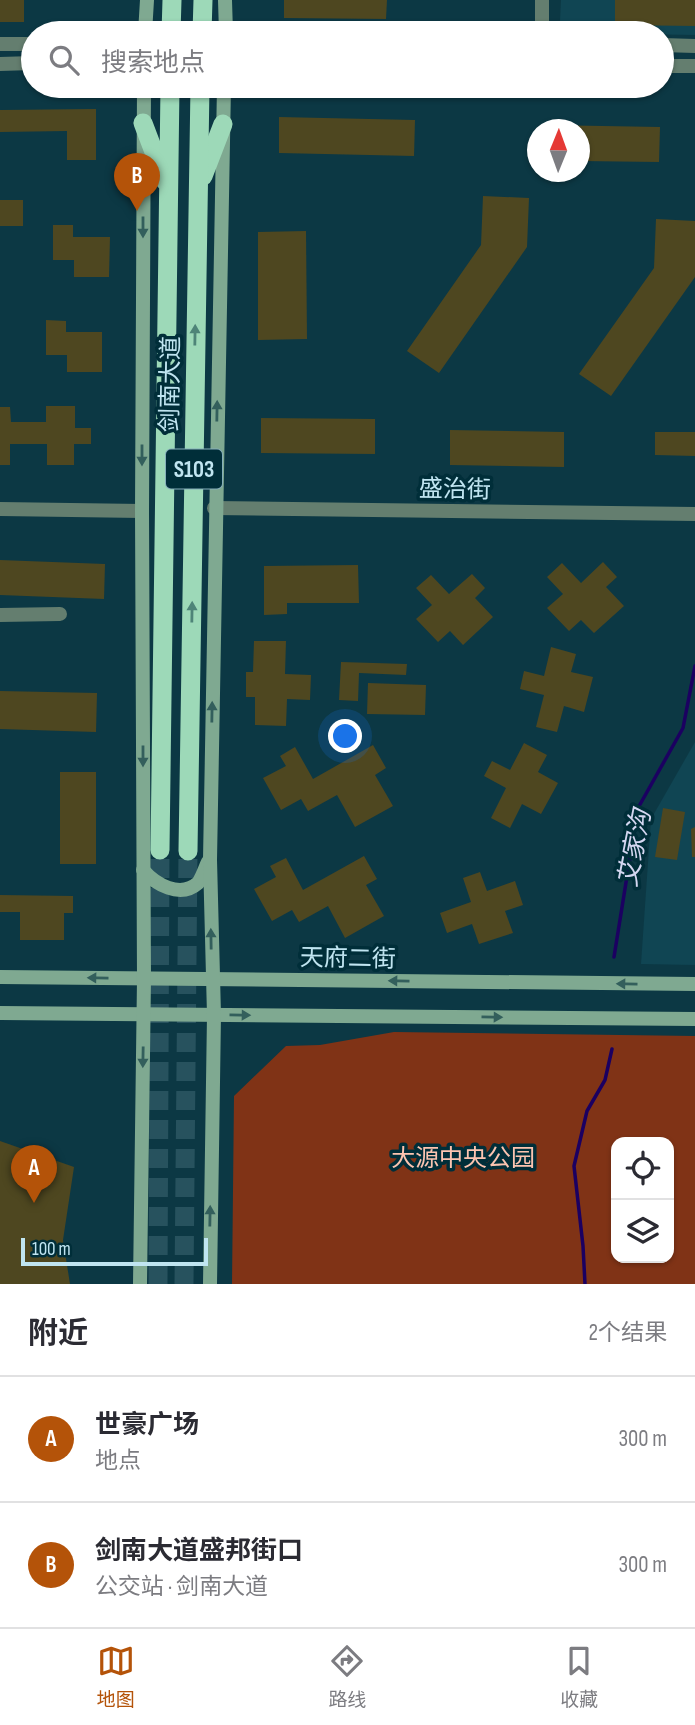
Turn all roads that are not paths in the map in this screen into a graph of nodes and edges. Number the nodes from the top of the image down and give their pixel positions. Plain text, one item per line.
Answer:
1 (147, 0) edge
2 (172, 0) edge
3 (203, 0) edge
4 (225, 0) edge
5 (542, 0) edge
6 (146, 21) edge
7 (171, 21) edge
8 (202, 21) edge
9 (226, 21) edge
10 (542, 21) edge
11 (0, 44) edge
12 (21, 44) edge
13 (674, 45) edge
14 (695, 46) edge
15 (0, 64) edge
16 (21, 64) edge
17 (674, 66) edge
18 (695, 66) edge
19 (144, 98) edge
20 (170, 98) edge
21 (200, 98) edge
22 (224, 98) edge
23 (143, 123) junction
24 (223, 124) junction
25 (198, 190) junction
26 (169, 191) junction
27 (214, 508) junction
28 (0, 509) edge
29 (142, 511) junction
30 (695, 514) edge
31 (60, 614) dead end
32 (0, 615) edge
33 (159, 850) tunnel mouth
34 (188, 851) tunnel mouth
35 (210, 860) junction
36 (143, 870) junction
37 (0, 977) edge
38 (145, 979) junction
39 (211, 979) junction
40 (695, 984) edge
41 (0, 1013) edge
42 (143, 1014) junction
43 (214, 1015) junction
44 (695, 1019) edge
45 (139, 1284) edge
46 (209, 1284) edge

1 - 6 main road
2 - 7 highway
3 - 8 highway
4 - 9 main road
5 - 10 street
11 - 12 street
13 - 14 street
15 - 16 street
17 - 18 street
19 - 23 main road
20 - 26 highway, 剑南大道 / S103
21 - 25 highway, 剑南大道 / S103
22 - 24 main road
23 - 26 highway
23 -> 29 main road
24 - 25 highway
27 -> 24 main road
34 -> 25 highway, 剑南大道 / S103
26 - 33 highway, 剑南大道 / S103
27 - 30 street, 盛治街
35 -> 27 main road
28 - 29 street
29 -> 36 main road
31 - 32 street
35 - 36 main road
39 -> 35 main road
36 - 38 main road
38 -> 37 main road, 天府二街
38 - 39 main road, 天府二街
38 - 42 main road
40 -> 39 main road, 天府二街
39 - 43 main road
41 - 42 main road
42 - 43 main road
42 -> 45 main road
43 -> 44 main road
46 -> 43 main road

